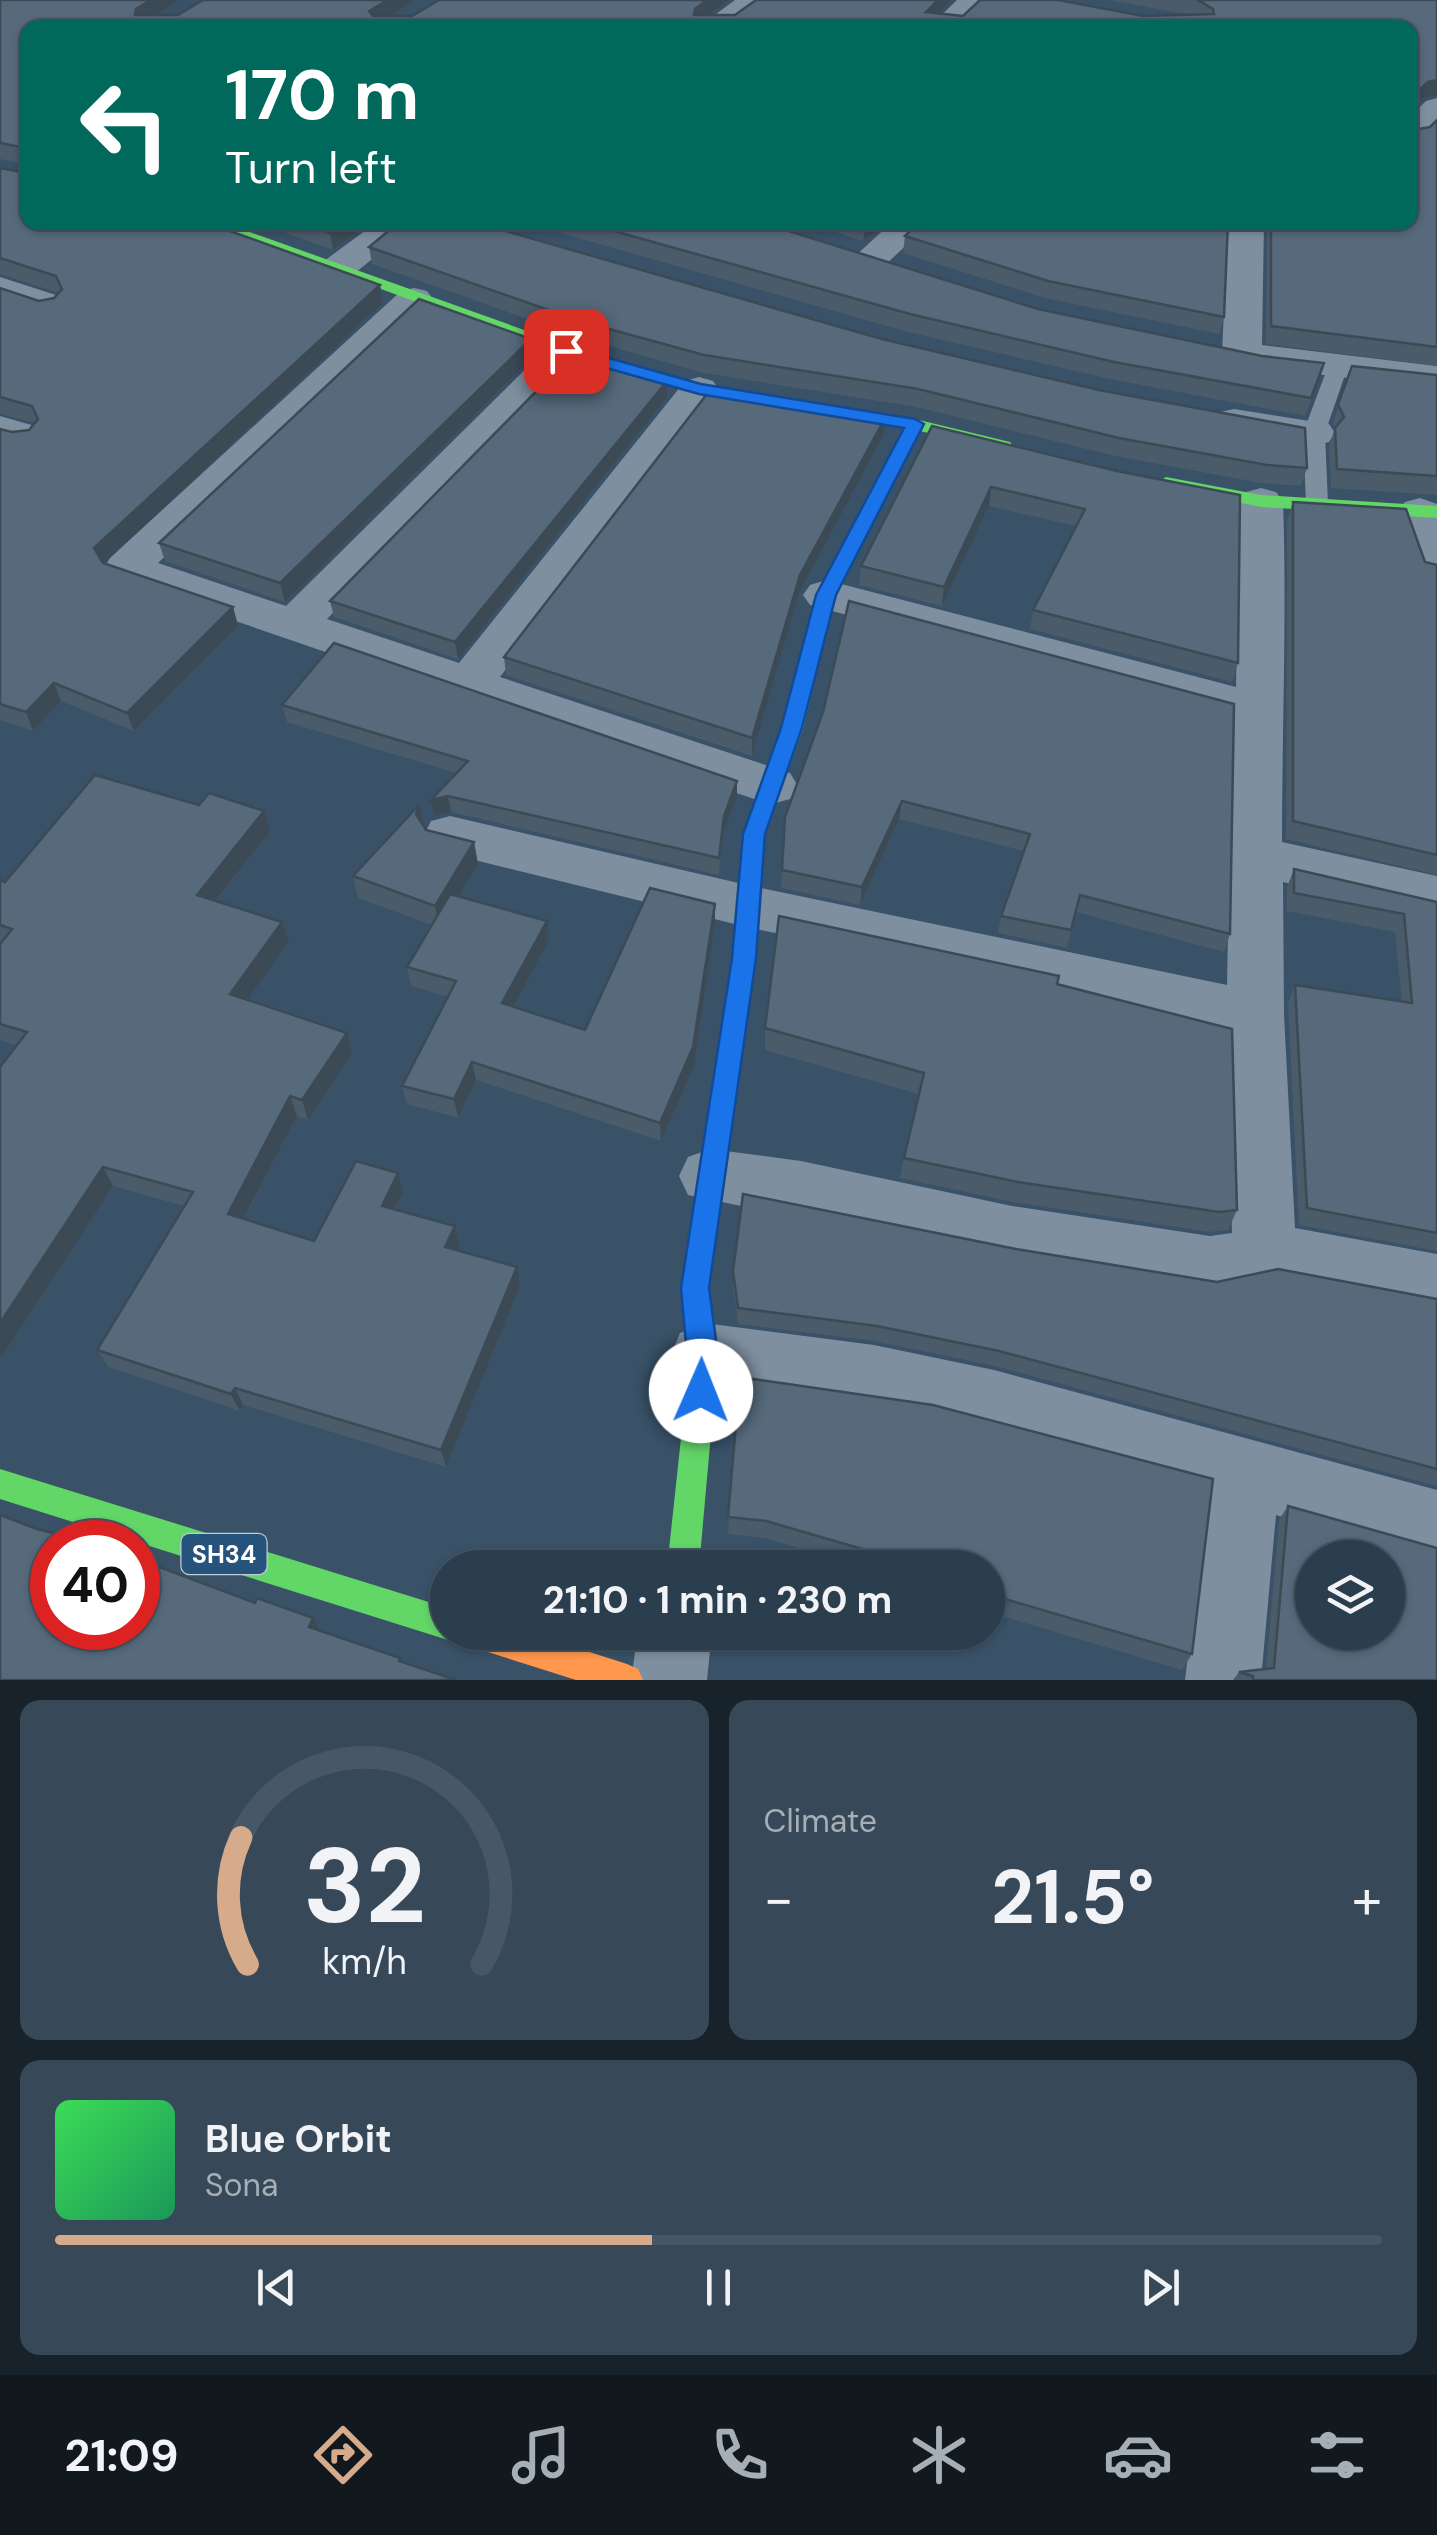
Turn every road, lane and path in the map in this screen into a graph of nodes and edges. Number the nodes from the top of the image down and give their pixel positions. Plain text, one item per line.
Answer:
1 (755, 0) edge
2 (975, 0) edge
3 (724, 20) edge
4 (952, 20) edge
5 (1432, 94) edge
6 (1418, 119) edge
7 (228, 230) edge
8 (390, 230) edge
9 (905, 230) edge
10 (1246, 230) edge
11 (870, 260) edge
12 (337, 269) junction
13 (0, 288) edge
14 (414, 299) junction
15 (46, 304) edge
16 (1204, 346) edge
17 (566, 351) junction
18 (1250, 356) junction
19 (1337, 369) junction
20 (1437, 378) edge
21 (699, 389) junction
22 (1196, 415) edge
23 (1244, 423) junction
24 (915, 424) junction
25 (1314, 433) junction
26 (1024, 450) edge
27 (1151, 480) edge
28 (1260, 501) junction
29 (1317, 504) junction
30 (1428, 511) edge
31 (1437, 570) edge
32 (826, 595) junction
33 (296, 623) junction
34 (468, 684) junction
35 (1258, 709) junction
36 (772, 786) junction
37 (450, 834) edge
38 (1256, 856) junction
39 (1437, 897) edge
40 (747, 906) junction
41 (1255, 1014) junction
42 (710, 1176) junction
43 (1264, 1252) junction
44 (1437, 1284) edge
45 (704, 1355) junction
46 (1246, 1471) junction
47 (0, 1484) edge
48 (1437, 1526) edge
49 (685, 1550) edge
50 (430, 1618) edge
51 (532, 1650) edge
52 (673, 1650) edge
53 (627, 1680) edge
54 (669, 1680) edge
55 (1223, 1680) edge

1 - 3 street
2 - 4 street
5 - 6 street
7 - 12 street
8 - 12 street
9 - 11 street
10 - 18 street
12 - 14 street
13 - 15 street
14 - 17 street
14 - 33 street
16 - 18 street
17 - 21 street
17 - 33 street
18 - 19 street
18 - 23 street
19 - 20 street
19 - 25 lane
21 - 24 street
21 - 34 street
22 - 23 street
23 - 25 street
24 - 26 street
24 - 32 street
25 - 29 lane
27 - 28 street
28 - 29 street
28 - 35 street
29 - 30 street
30 - 31 street
32 - 35 street
32 - 36 street
33 - 34 street
34 - 36 street
35 - 38 street
36 - 40 street
37 - 40 street
38 - 39 street
38 - 41 street
40 - 41 street
40 - 42 street
41 - 43 street
42 - 43 street
42 - 45 street
43 - 44 street
45 - 46 street
45 - 49 street
46 - 48 street
46 - 55 street
47 - 50 street, SH34
51 - 53 street
52 - 54 street

